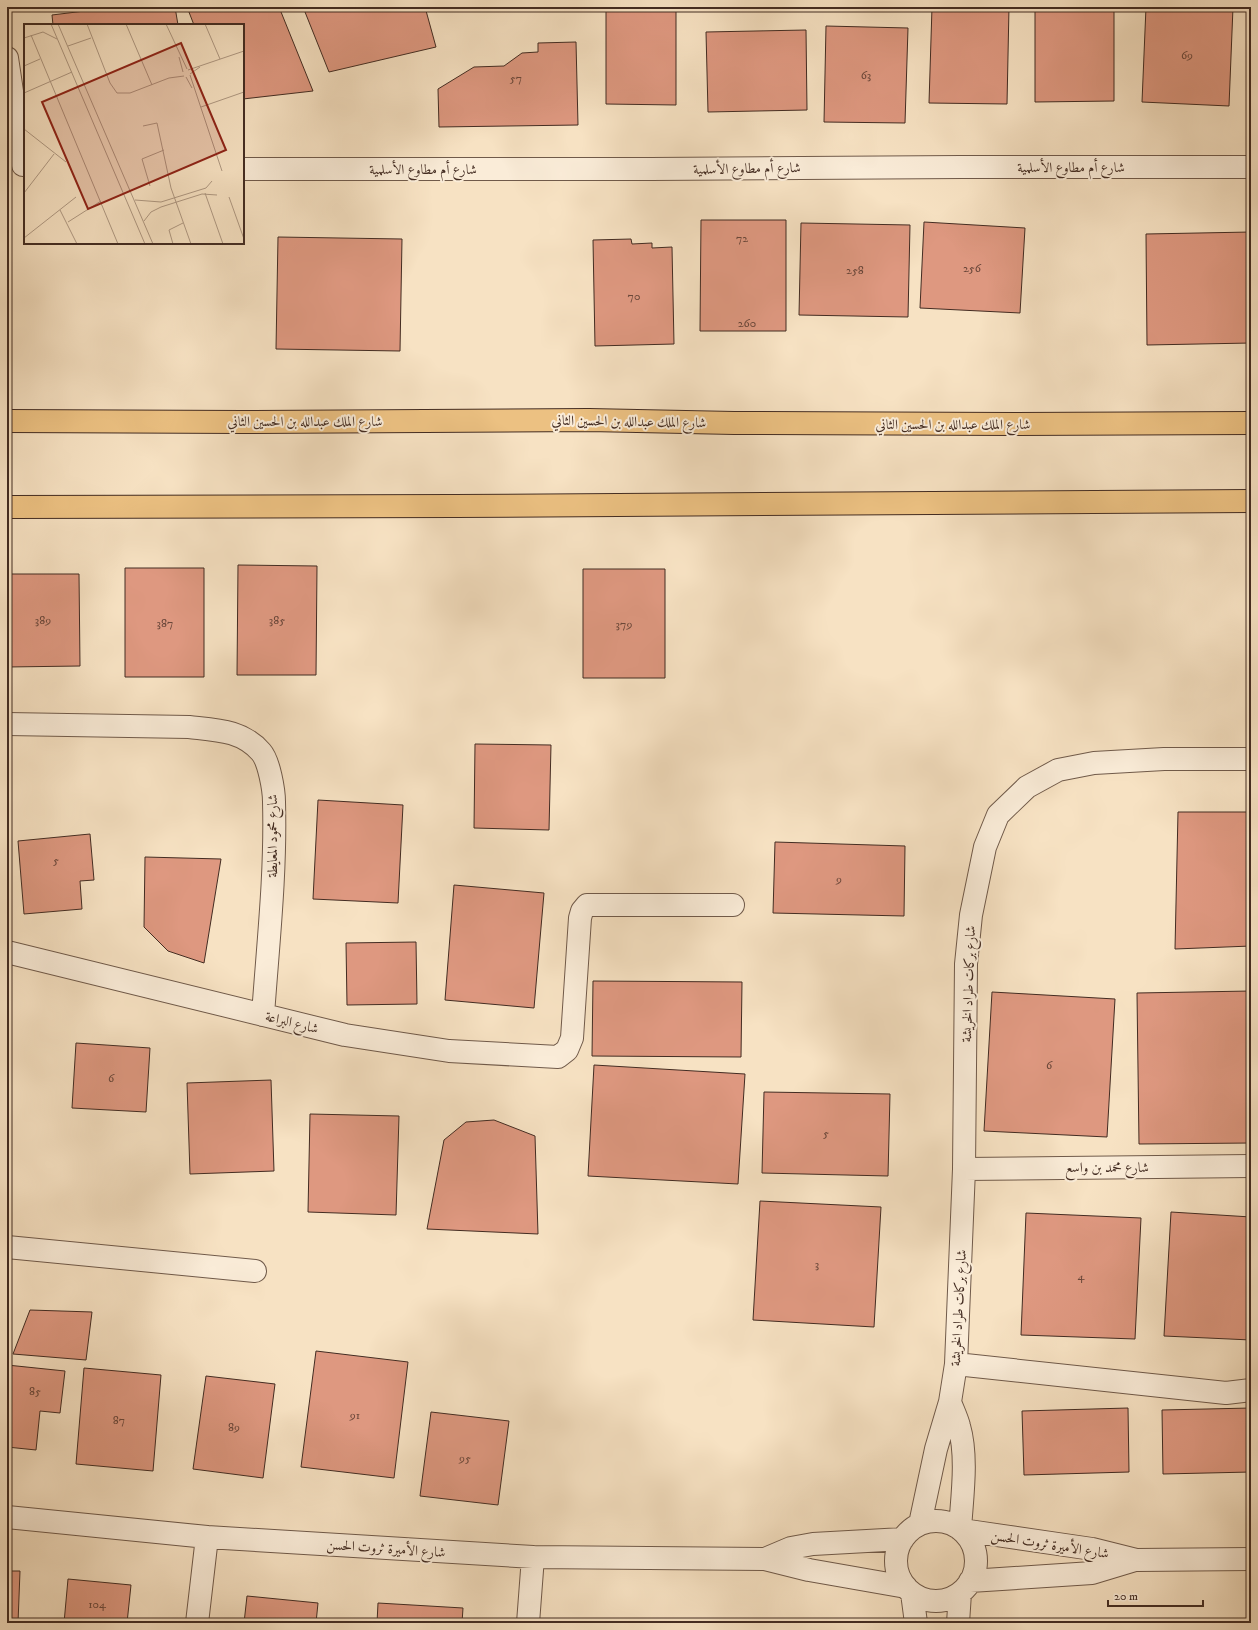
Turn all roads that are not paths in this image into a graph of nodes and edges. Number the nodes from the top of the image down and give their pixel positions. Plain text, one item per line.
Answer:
1 (7, 58) edge
2 (18, 165) edge
3 (1251, 168) edge
4 (244, 169) edge
5 (7, 421) edge
6 (1251, 423) edge
7 (1251, 501) edge
8 (7, 507) edge
9 (7, 724) edge
10 (1251, 759) edge
11 (733, 905) dead end
12 (7, 952) edge
13 (263, 1015) junction
14 (1251, 1166) edge
15 (964, 1169) junction
16 (7, 1247) edge
17 (255, 1271) dead end
18 (956, 1364) junction
19 (1251, 1390) edge
20 (950, 1402) junction
21 (7, 1517) edge
22 (920, 1524) junction
23 (961, 1530) junction
24 (207, 1537) junction
25 (903, 1539) junction
26 (532, 1557) junction
27 (765, 1559) junction
28 (1251, 1559) edge
29 (1136, 1560) junction
30 (965, 1587) junction
31 (909, 1590) junction
32 (197, 1623) edge
33 (528, 1623) edge
34 (916, 1623) edge
35 (958, 1623) edge

1 - 2 street
3 - 4 street, شارع أم مطاوع الأسلمية
5 - 6 highway, شارع الملك عبدالله بن الحسين الثاني
7 - 8 highway
9 - 13 street, شارع محمود المعايطة
10 - 15 street, شارع بركات طراد الخريشة
11 - 13 street, شارع البراعة
12 - 13 street, شارع البراعة
14 - 15 street, شارع محمد بن واسع
15 - 18 street, شارع بركات طراد الخريشة
16 - 17 street
18 - 19 street
18 - 20 street, شارع بركات طراد الخريشة
20 - 22 street, شارع بركات طراد الخريشة
20 - 23 street, شارع بركات طراد الخريشة
21 - 24 street, شارع الأميرة ثروت الحسن
22 - 23 street
22 - 25 street
23 - 29 street, شارع الأميرة ثروت الحسن
23 - 30 street
24 - 26 street, شارع الأميرة ثروت الحسن
24 - 32 street
25 - 27 street, شارع الأميرة ثروت الحسن
25 - 31 street
26 - 27 street, شارع الأميرة ثروت الحسن
26 - 33 street
27 - 31 street, شارع الأميرة ثروت الحسن
28 - 29 street, شارع الأميرة ثروت الحسن
29 - 30 street, شارع الأميرة ثروت الحسن
30 - 31 street
30 - 35 street
31 - 34 street

